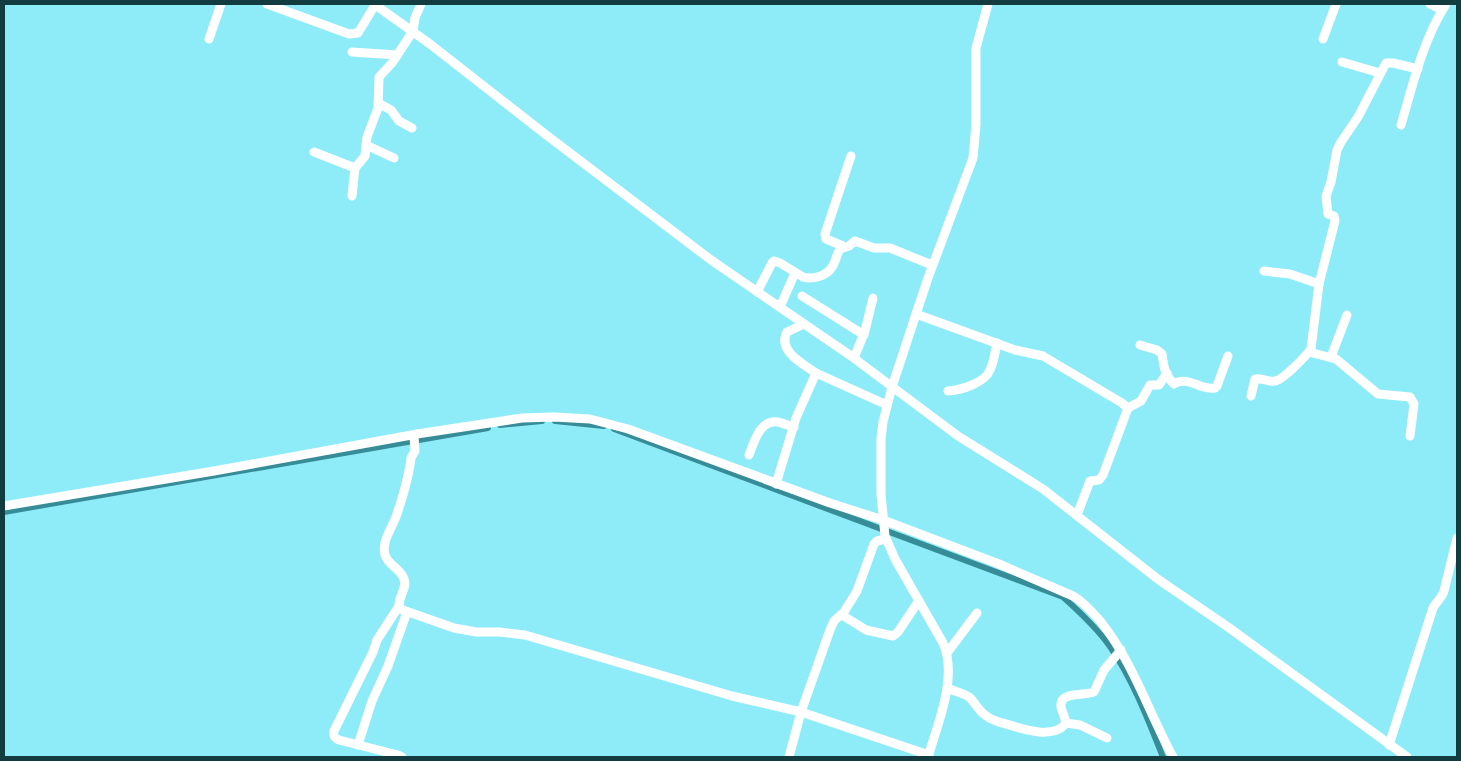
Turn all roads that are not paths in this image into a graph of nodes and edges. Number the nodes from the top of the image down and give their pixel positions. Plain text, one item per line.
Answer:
1 (221, 4) edge
2 (267, 4) edge
3 (374, 4) edge
4 (421, 4) edge
5 (988, 4) edge
6 (1336, 4) edge
7 (1430, 4) edge
8 (1444, 7) edge
9 (413, 31) junction
10 (209, 39) dead end
11 (1323, 39) dead end
12 (352, 52) dead end
13 (397, 56) junction
14 (1342, 62) dead end
15 (1418, 70) junction
16 (1380, 72) junction
17 (378, 104) junction
18 (1401, 125) dead end
19 (412, 128) dead end
20 (366, 144) junction
21 (314, 152) dead end
22 (850, 156) dead end
23 (394, 158) dead end
24 (355, 168) junction
25 (352, 196) dead end
26 (843, 246) junction
27 (932, 265) junction
28 (1264, 271) dead end
29 (796, 273) junction
30 (1319, 284) junction
31 (758, 292) junction
32 (802, 296) dead end
33 (873, 298) dead end
34 (780, 307) junction
35 (916, 314) junction
36 (1348, 315) dead end
37 (804, 324) junction
38 (864, 334) junction
39 (997, 343) junction
40 (1140, 345) dead end
41 (1309, 352) junction
42 (1228, 356) dead end
43 (1331, 357) junction
44 (854, 358) junction
45 (816, 373) junction
46 (1167, 373) junction
47 (892, 387) junction
48 (948, 391) dead end
49 (1251, 396) dead end
50 (887, 406) junction
51 (1128, 408) junction
52 (794, 427) junction
53 (416, 435) junction
54 (1410, 436) dead end
55 (749, 455) dead end
56 (776, 484) junction
57 (4, 506) edge
58 (1077, 515) junction
59 (884, 523) junction
60 (886, 537) junction
61 (1457, 538) edge
62 (918, 602) junction
63 (398, 606) junction
64 (406, 612) junction
65 (977, 613) dead end
66 (842, 615) junction
67 (1120, 651) junction
68 (947, 654) junction
69 (947, 688) junction
70 (801, 712) junction
71 (1066, 723) junction
72 (1108, 738) dead end
73 (358, 745) junction
74 (1388, 745) junction
75 (929, 756) edge
76 (402, 757) edge
77 (789, 757) edge
78 (1173, 757) edge
79 (1407, 757) edge

1 - 10 street
2 - 3 street
3 - 9 street
4 - 9 street
5 - 27 street
6 - 11 street
7 - 8 street
8 - 15 street
9 - 13 street
9 - 31 street
12 - 13 street
13 - 17 street
14 - 16 street
15 - 16 street
15 - 18 street
16 - 30 street
17 - 19 street
17 - 20 street
20 - 23 street
20 - 24 street
21 - 24 street
22 - 26 street
24 - 25 street
26 - 27 street
26 - 29 street
27 - 35 street
28 - 30 street
29 - 31 street
29 - 34 street
30 - 41 street
31 - 34 street
32 - 38 street
33 - 38 street
34 - 37 street
35 - 39 street
35 - 47 street
36 - 43 street
37 - 44 street
37 - 45 street
38 - 44 street
39 - 48 street
39 - 51 street
40 - 46 street
41 - 43 street
41 - 49 street
42 - 46 street
43 - 54 street
44 - 47 street
45 - 50 street
45 - 52 street
46 - 51 street
47 - 50 street
47 - 58 street
50 - 59 street
51 - 58 street
52 - 55 street
52 - 56 street
53 - 56 street
53 - 57 street
53 - 63 street
56 - 59 street
58 - 74 street
59 - 60 street
59 - 67 street
60 - 62 street
60 - 66 street
61 - 74 street
62 - 66 street
62 - 68 street
63 - 64 street
63 - 73 street
64 - 70 street
64 - 73 street
65 - 68 street
66 - 70 street
67 - 71 street
67 - 78 street
68 - 69 street
69 - 71 street
69 - 75 street
70 - 75 street
70 - 77 street
71 - 72 street
73 - 76 street
74 - 79 street

